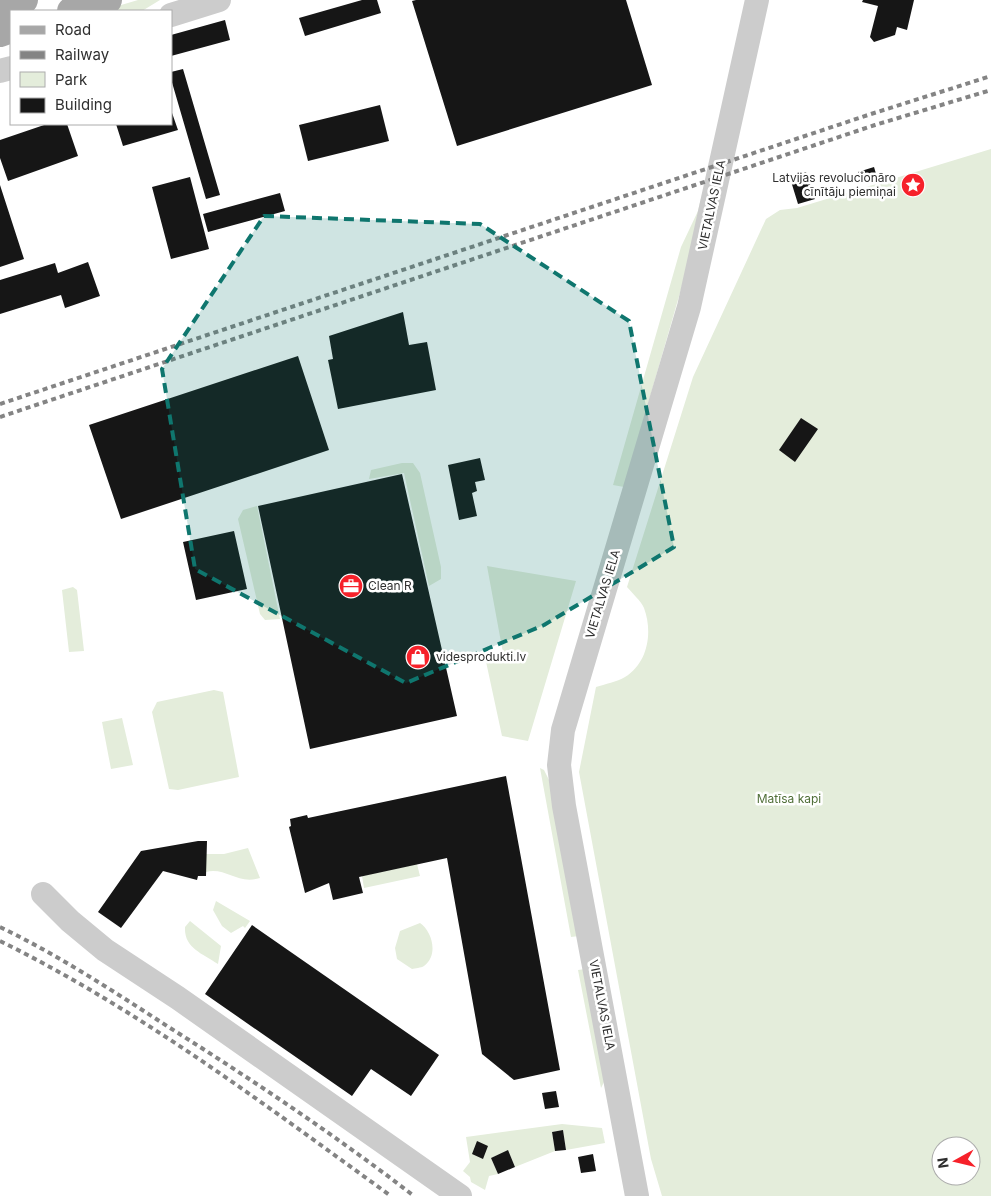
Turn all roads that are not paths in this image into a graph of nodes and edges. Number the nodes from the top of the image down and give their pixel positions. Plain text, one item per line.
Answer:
1 (10, 0) edge
2 (24, 0) edge
3 (108, 0) edge
4 (219, 0) edge
5 (757, 0) edge
6 (0, 6) edge
7 (74, 10) edge
8 (172, 15) edge
9 (43, 894) dead end
10 (460, 1196) edge
11 (637, 1196) edge

1 - 6 street
2 - 6 main road
3 - 7 main road
4 - 8 street
5 - 11 street, VIETALVAS IELA
9 - 10 street

